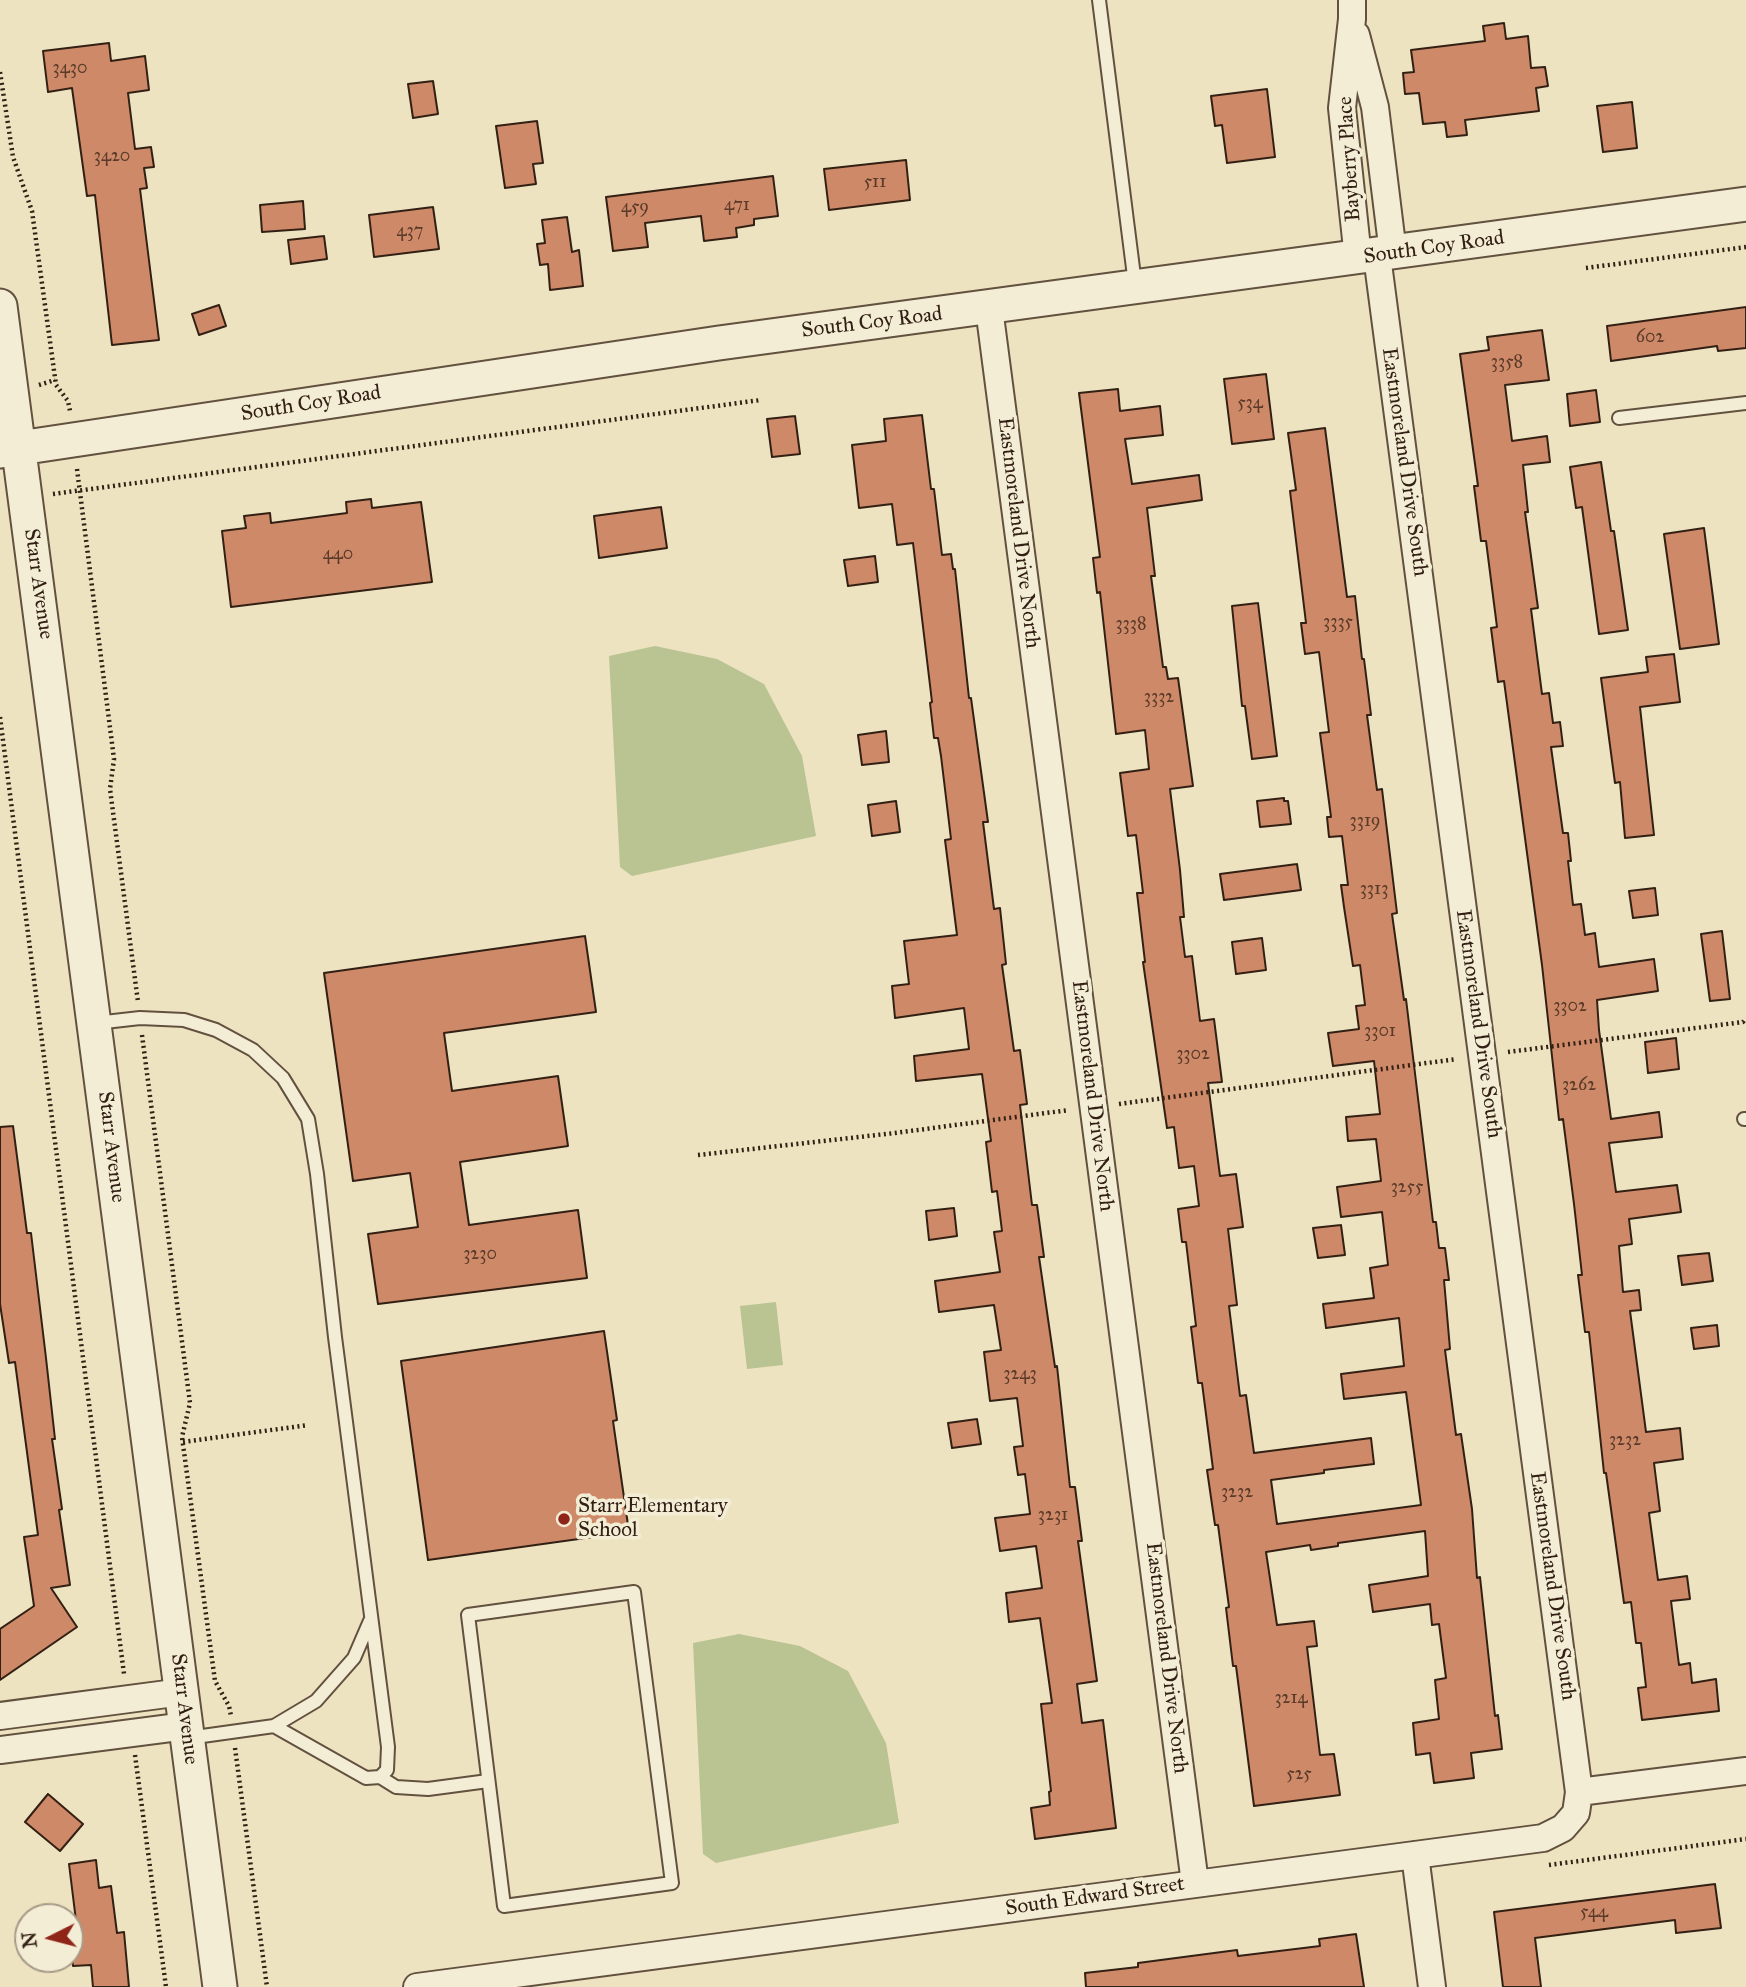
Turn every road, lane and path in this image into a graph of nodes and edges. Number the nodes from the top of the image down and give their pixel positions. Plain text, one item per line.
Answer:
1 (1099, 0) edge
2 (1352, 9) edge
3 (0, 72) edge
4 (1746, 204) edge
5 (1746, 247) edge
6 (1376, 256) junction
7 (1586, 268) dead end
8 (1135, 288) junction
9 (0, 306) edge
10 (989, 308) junction
11 (761, 400) dead end
12 (1746, 403) edge
13 (1619, 418) dead end
14 (73, 441) junction
15 (9, 450) edge
16 (80, 490) junction
17 (26, 498) junction
18 (0, 718) edge
19 (140, 1018) junction
20 (1746, 1018) edge
21 (95, 1023) junction
22 (1482, 1055) junction
23 (1093, 1107) junction
24 (698, 1155) dead end
25 (308, 1425) dead end
26 (183, 1442) junction
27 (370, 1620) junction
28 (182, 1692) junction
29 (128, 1699) junction
30 (0, 1716) edge
31 (274, 1726) junction
32 (187, 1732) junction
33 (233, 1732) junction
34 (132, 1733) junction
35 (0, 1750) edge
36 (1746, 1771) edge
37 (380, 1777) junction
38 (488, 1781) junction
39 (1579, 1792) junction
40 (1415, 1855) junction
41 (1195, 1884) junction
42 (166, 1987) edge
43 (220, 1987) edge
44 (267, 1987) edge
45 (417, 1987) edge
46 (1432, 1987) edge

1 - 8 lane
2 - 6 street, Bayberry Place
2 - 6 street, Bayberry Place
3 - 14 path
4 - 6 street, South Coy Road
5 - 7 path
6 - 8 street, South Coy Road
6 - 22 street, Eastmoreland Drive South
8 - 10 street, South Coy Road
9 - 15 street, Starr Avenue
10 - 14 street, South Coy Road
10 - 23 street, Eastmoreland Drive North
11 - 16 path
12 - 13 lane
14 - 15 street, South Coy Road
14 - 16 path
15 - 17 street, Starr Avenue
16 - 17 path
16 - 19 path
17 - 21 street, Starr Avenue
18 - 29 path
19 - 21 lane
19 - 26 path
19 - 27 lane
20 - 22 path
21 - 28 street, Starr Avenue
22 - 23 path
22 - 39 street, Eastmoreland Drive South
23 - 24 path
23 - 41 street, Eastmoreland Drive North
25 - 26 path
26 - 33 path
27 - 31 lane
27 - 37 lane
28 - 29 street
28 - 32 street, Starr Avenue
29 - 30 street
31 - 33 lane
31 - 37 lane
32 - 33 lane
32 - 34 street
32 - 43 street, Starr Avenue
33 - 44 path
34 - 35 street
34 - 42 path
36 - 39 street
37 - 38 lane
38 - 38 lane
39 - 40 street, South Edward Street
40 - 41 street, South Edward Street
40 - 46 street
41 - 45 street, South Edward Street

